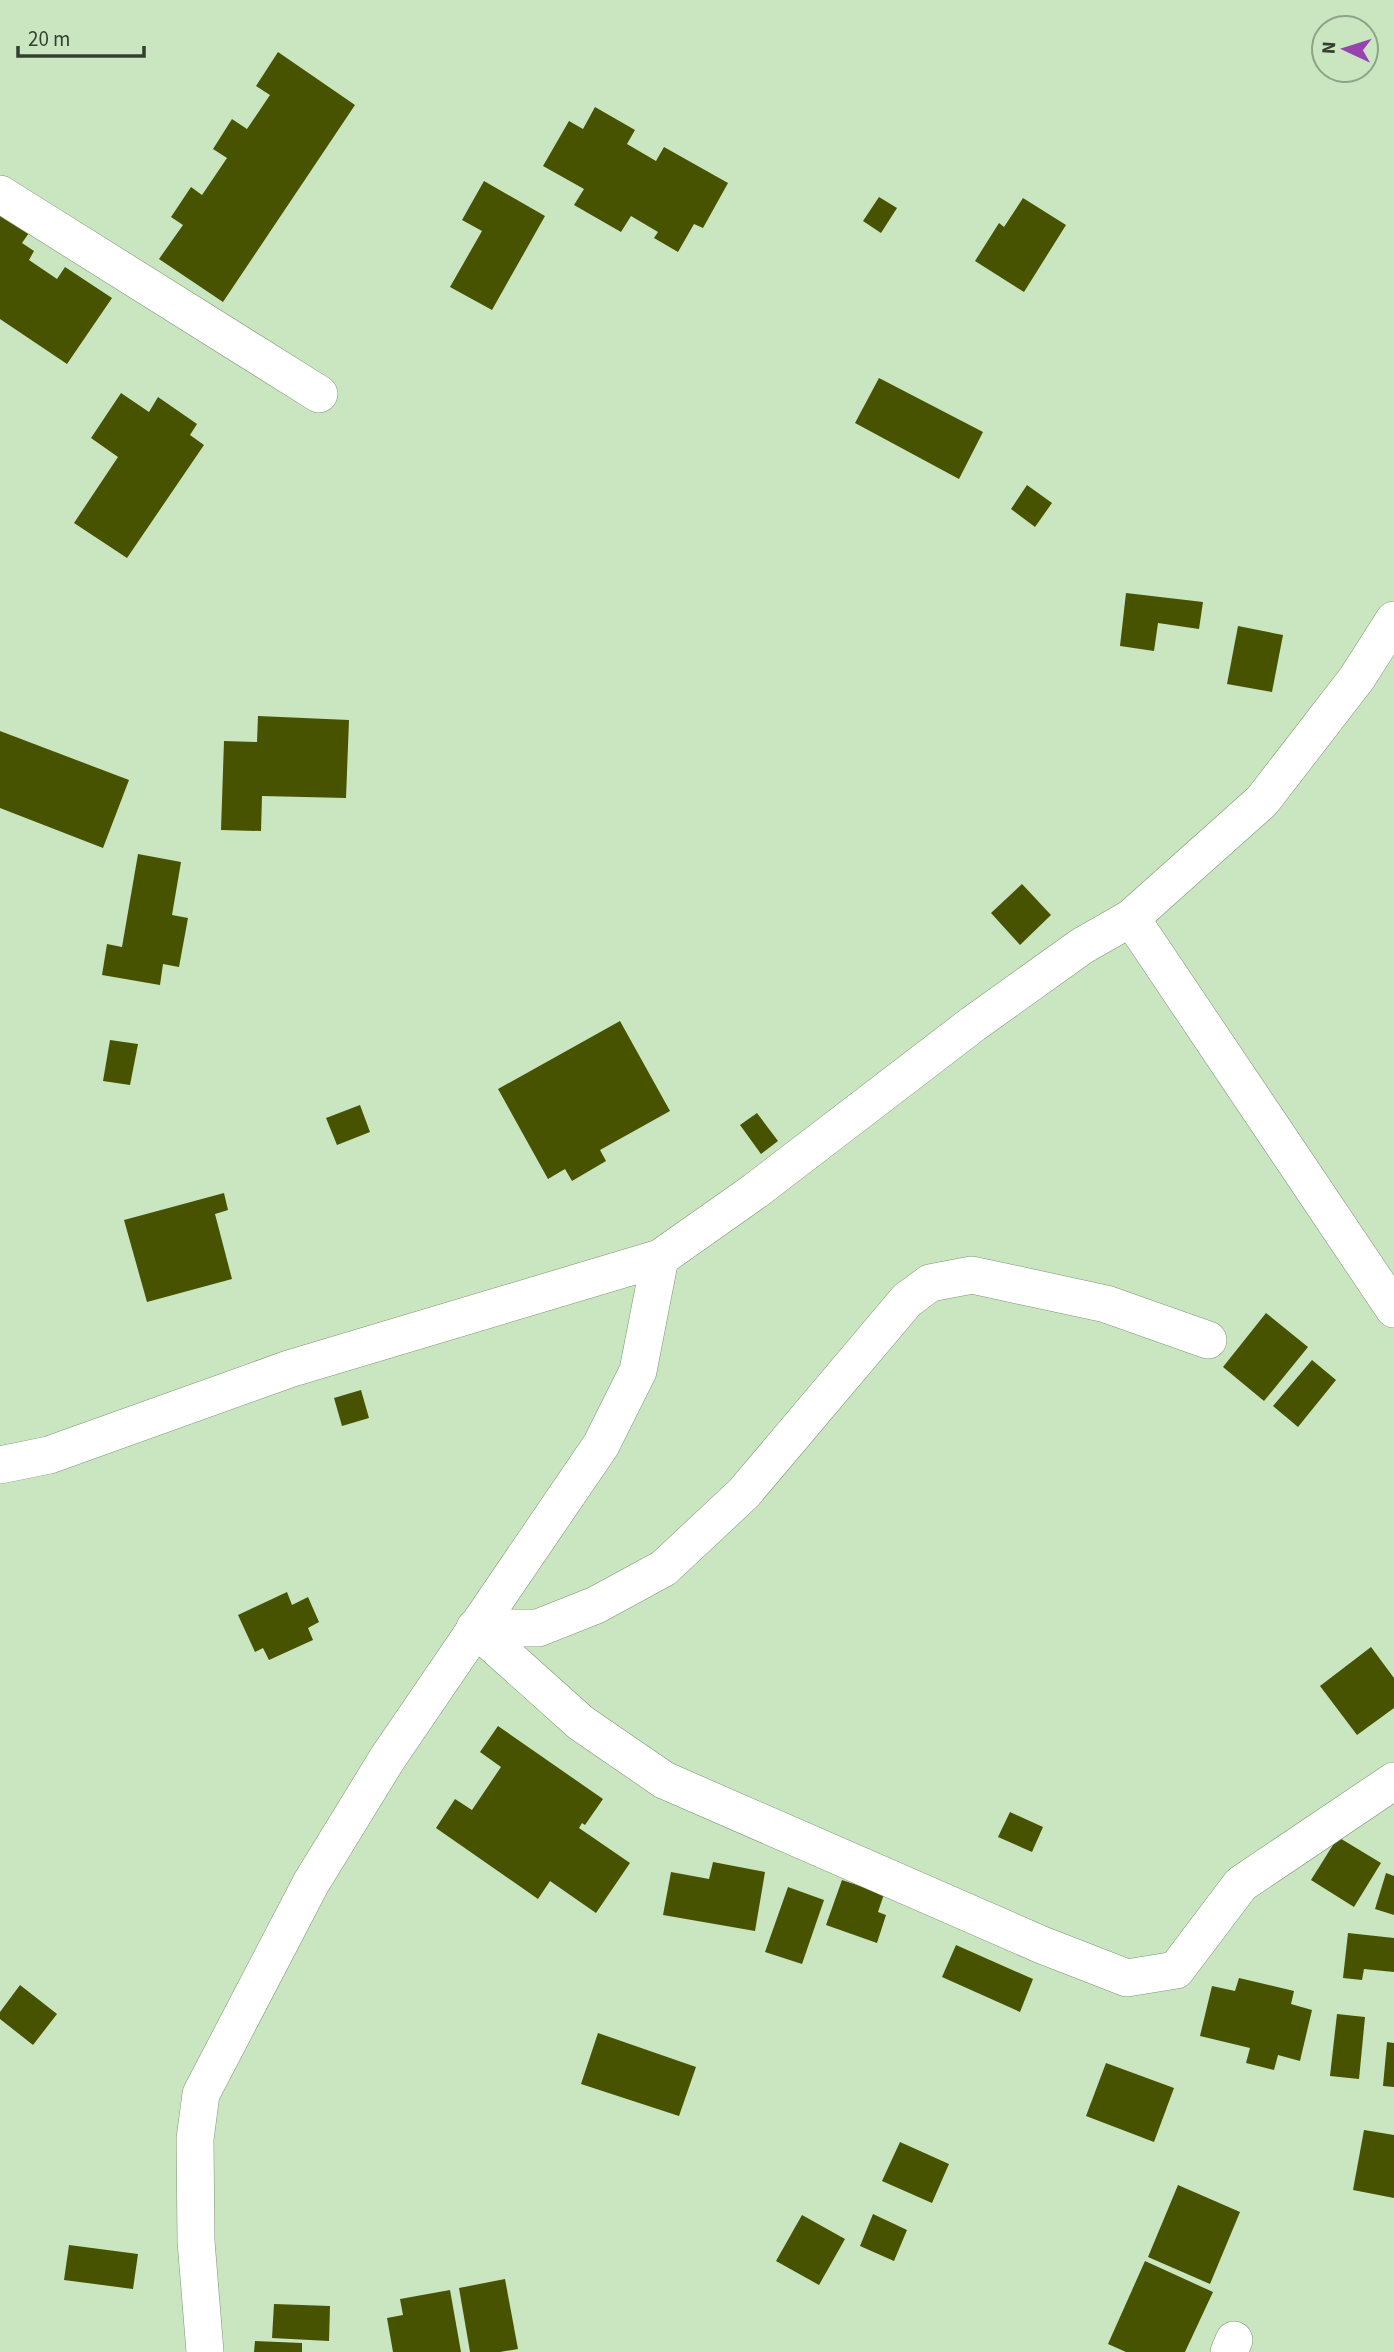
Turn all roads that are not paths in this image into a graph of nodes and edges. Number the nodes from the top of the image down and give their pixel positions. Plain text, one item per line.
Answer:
1 (0, 194) edge
2 (319, 394) dead end
3 (1394, 620) edge
4 (1131, 918) junction
5 (660, 1258) junction
6 (1394, 1309) edge
7 (1208, 1340) dead end
8 (0, 1465) edge
9 (475, 1628) junction
10 (1394, 1781) edge
11 (205, 2352) edge

1 - 2 street
3 - 4 street
4 - 5 street
4 - 6 street
5 - 8 street
5 - 9 street
7 - 9 street
9 - 10 street
9 - 11 street

